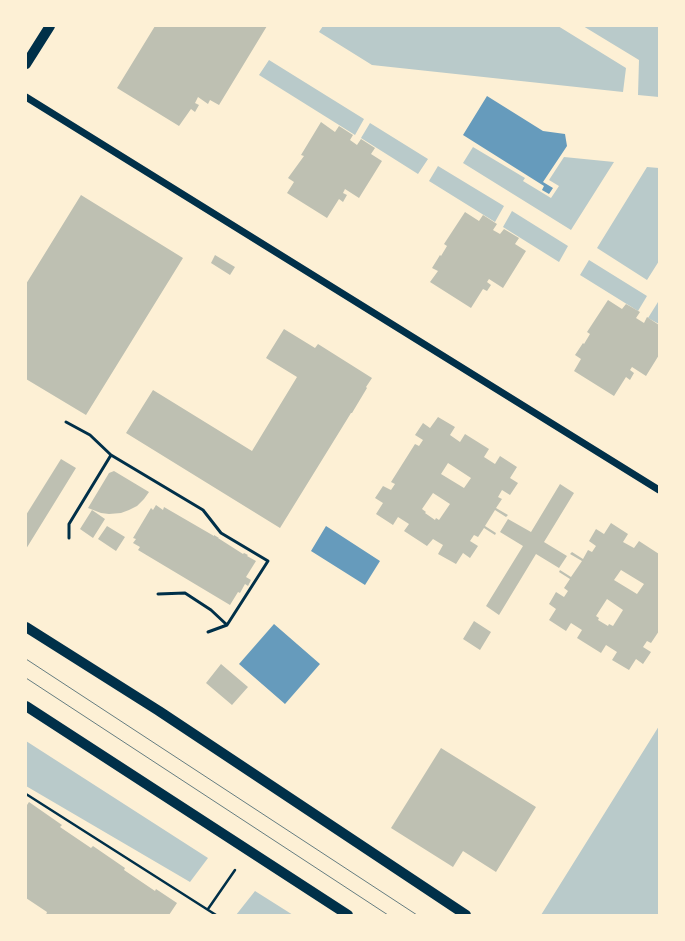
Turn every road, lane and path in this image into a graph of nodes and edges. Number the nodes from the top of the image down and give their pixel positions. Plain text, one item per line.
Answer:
1 (50, 26) edge
2 (26, 64) edge
3 (26, 97) edge
4 (66, 422) dead end
5 (111, 455) junction
6 (659, 490) edge
7 (69, 538) dead end
8 (158, 594) dead end
9 (227, 625) junction
10 (26, 626) edge
11 (208, 632) dead end
12 (26, 706) edge
13 (26, 794) edge
14 (235, 870) dead end
15 (208, 910) junction
16 (216, 915) edge
17 (348, 915) edge
18 (466, 915) edge

1 - 2 main road
3 - 6 street
4 - 5 lane
5 - 7 lane
5 - 9 lane
8 - 9 lane
9 - 11 lane
10 - 18 main road
12 - 17 main road
13 - 15 path
14 - 15 path
15 - 16 path

